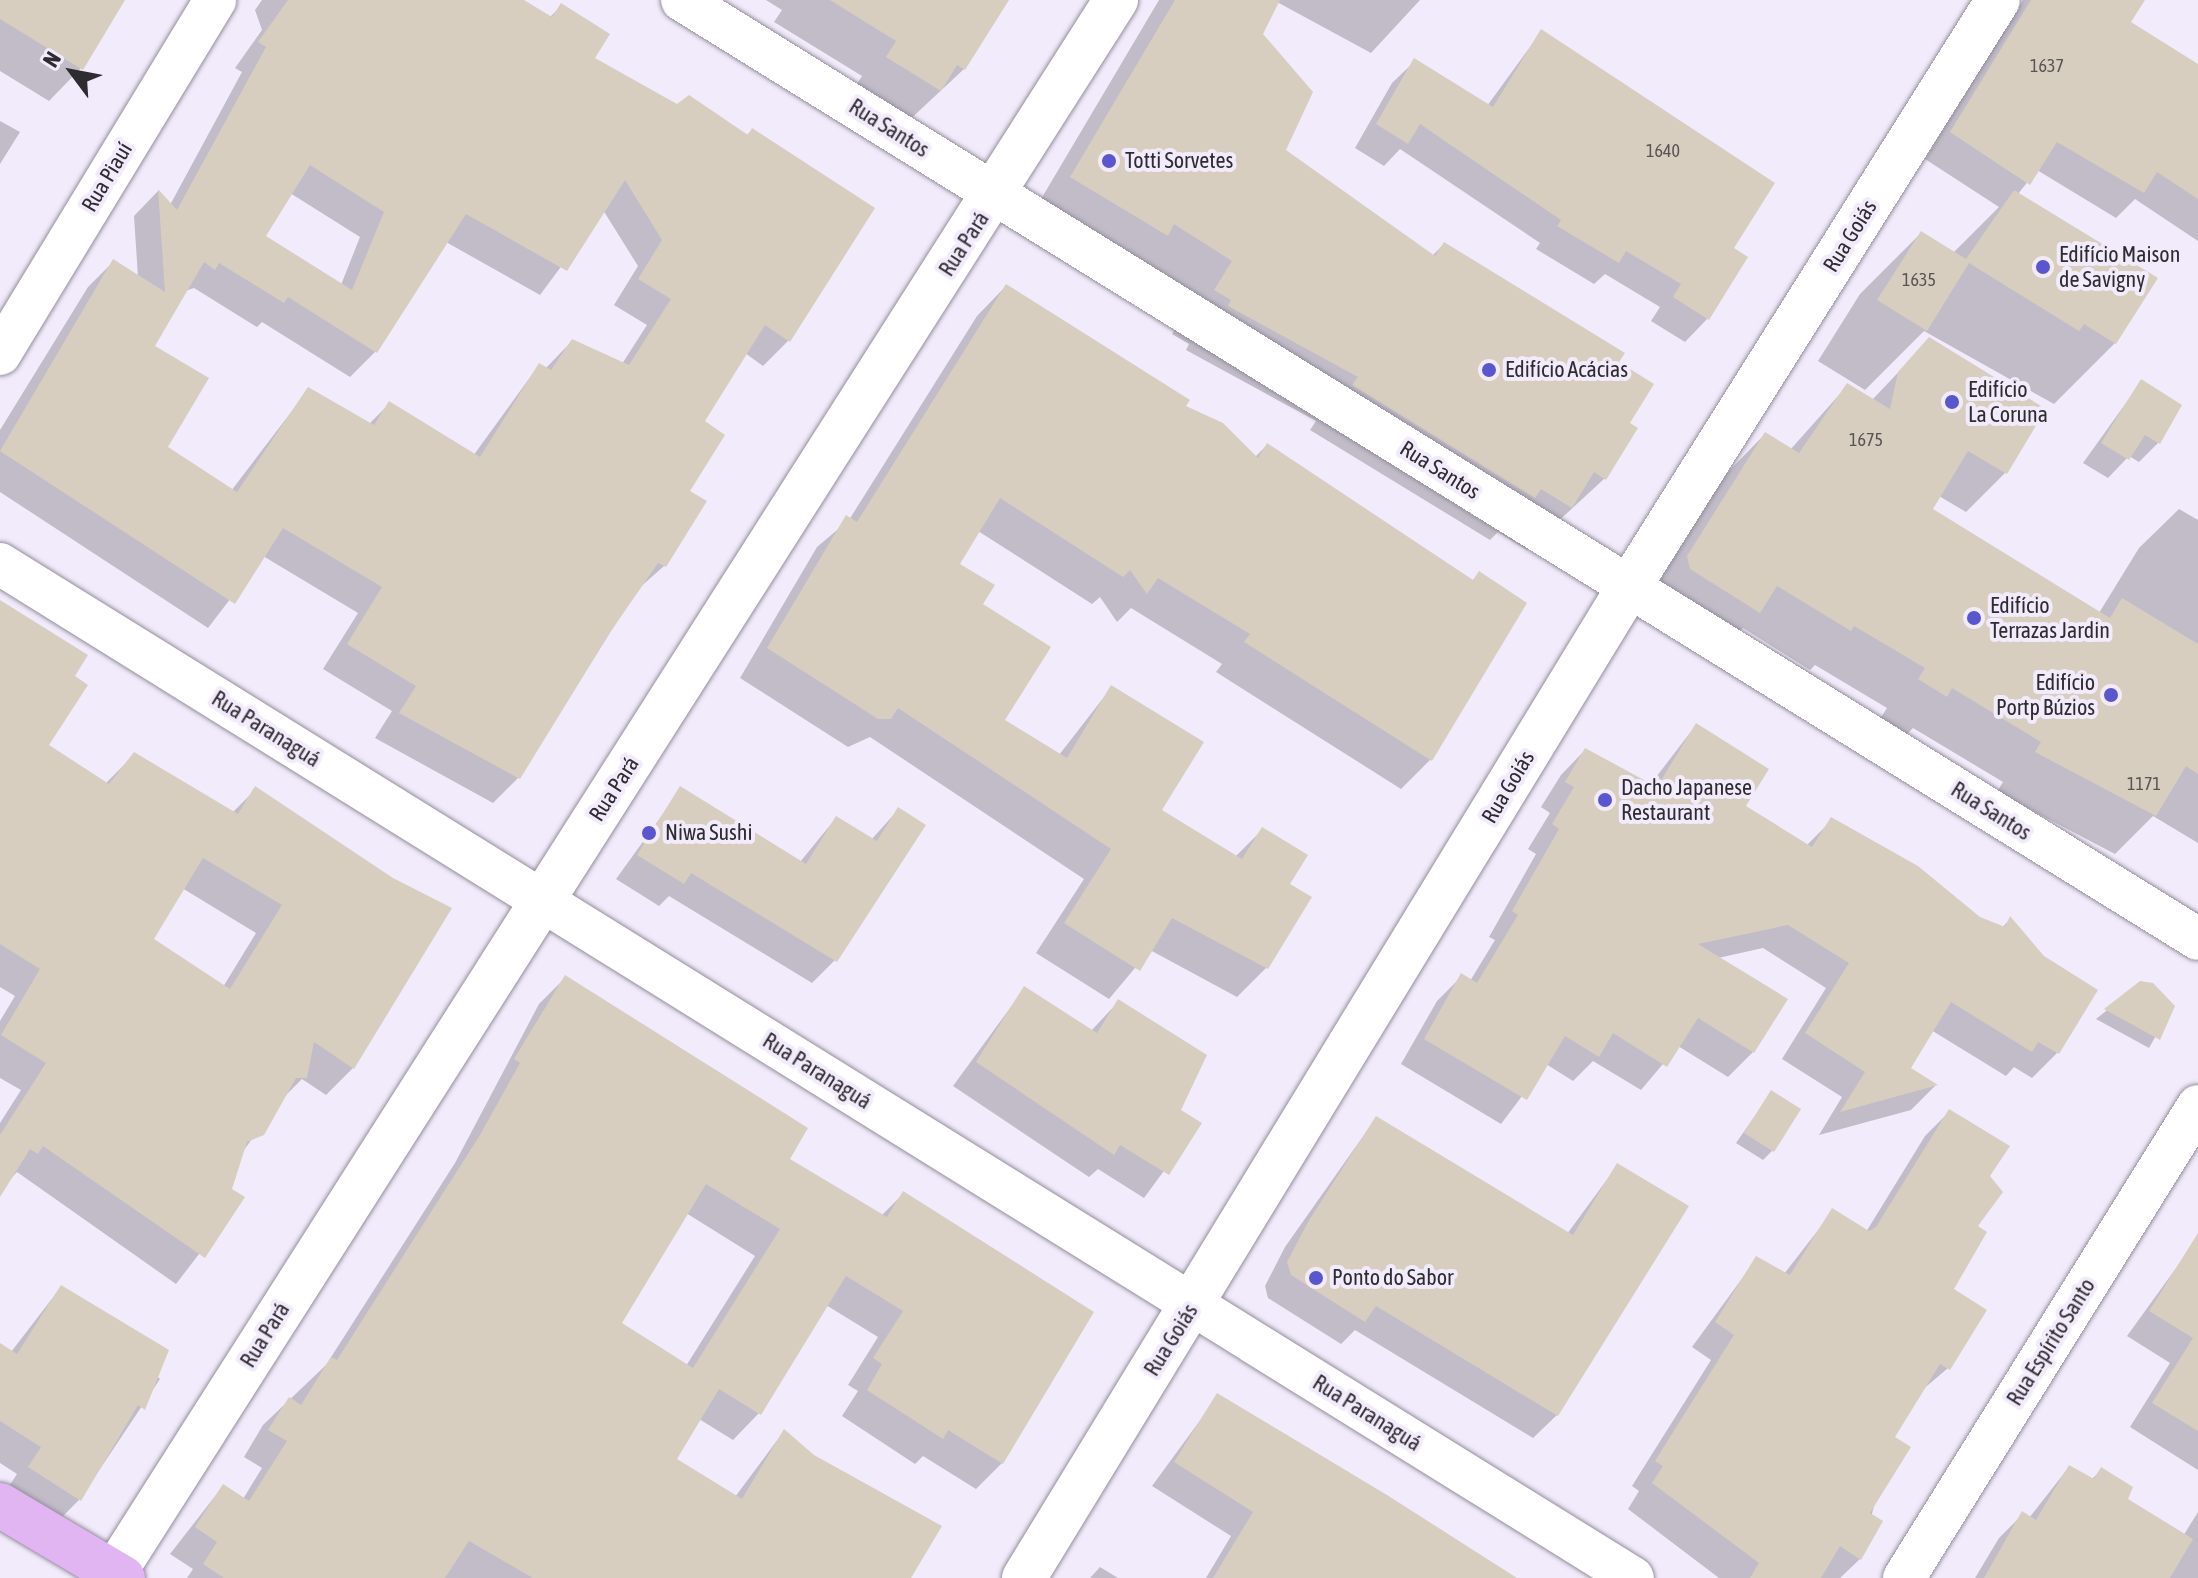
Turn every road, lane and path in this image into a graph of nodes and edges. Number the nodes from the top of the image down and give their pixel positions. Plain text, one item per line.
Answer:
1 (215, 0) edge
2 (682, 0) edge
3 (1116, 0) edge
4 (1998, 0) edge
5 (996, 194) junction
6 (0, 354) edge
7 (0, 564) edge
8 (1629, 587) junction
9 (542, 901) junction
10 (2198, 939) edge
11 (2198, 1106) edge
12 (1193, 1305) junction
13 (0, 1505) edge
14 (116, 1576) edge
15 (1024, 1578) edge
16 (1633, 1578) edge
17 (1904, 1578) edge

1 - 6 street, Rua Piauí
2 - 5 street, Rua Santos
3 - 5 street, Rua Pará
4 - 8 street, Rua Goiás
5 - 8 street, Rua Santos
5 - 9 street, Rua Pará
7 - 9 street, Rua Paranaguá
8 - 10 street, Rua Santos
8 - 12 street, Rua Goiás
9 - 12 street, Rua Paranaguá
9 - 14 street, Rua Pará
11 - 17 street, Rua Espírito Santo
12 - 15 street, Rua Goiás
12 - 16 street, Rua Paranaguá
13 - 14 main road

